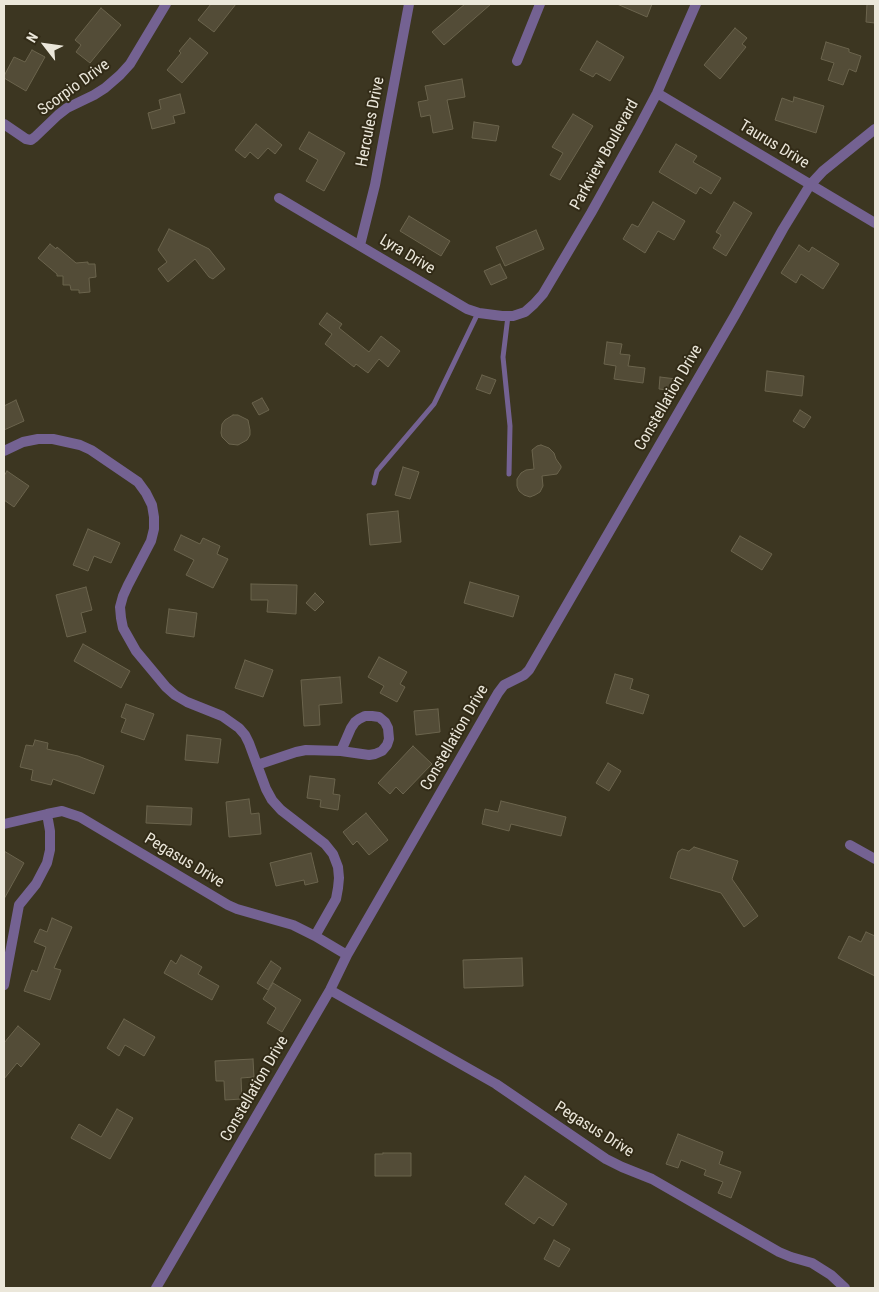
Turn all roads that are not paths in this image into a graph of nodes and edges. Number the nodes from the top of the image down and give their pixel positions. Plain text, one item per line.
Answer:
1 (166, 4) edge
2 (409, 4) edge
3 (540, 4) edge
4 (696, 4) edge
5 (518, 61) dead end
6 (657, 93) junction
7 (4, 124) edge
8 (875, 129) edge
9 (810, 184) junction
10 (279, 198) dead end
11 (875, 223) edge
12 (360, 245) junction
13 (525, 312) joint
14 (478, 313) junction
15 (508, 316) junction
16 (4, 451) edge
17 (508, 474) dead end
18 (374, 483) dead end
19 (341, 751) junction
20 (257, 765) junction
21 (47, 814) junction
22 (4, 824) edge
23 (850, 845) dead end
24 (875, 859) edge
25 (315, 936) junction
26 (347, 955) junction
27 (4, 985) edge
28 (330, 990) junction
29 (156, 1288) edge
30 (845, 1288) edge

1 - 7 street, Scorpio Drive
2 - 12 street, Hercules Drive
3 - 5 street
4 - 6 street, Parkview Boulevard
6 - 9 street, Taurus Drive
6 - 13 street, Parkview Boulevard
8 - 9 street, Constellation Drive
9 - 11 street, Taurus Drive
9 - 26 street, Constellation Drive
10 - 12 street, Lyra Drive
12 - 14 street, Lyra Drive
13 - 15 street, Lyra Drive
14 - 15 street, Lyra Drive
14 - 18 lane
15 - 17 lane
16 - 20 street
19 - 19 street
19 - 20 street
20 - 25 street
21 - 22 street, Pegasus Drive
21 - 25 street, Pegasus Drive
21 - 27 street
23 - 24 street
25 - 26 street, Pegasus Drive
26 - 28 street, Constellation Drive
28 - 29 street, Constellation Drive
28 - 30 street, Pegasus Drive

